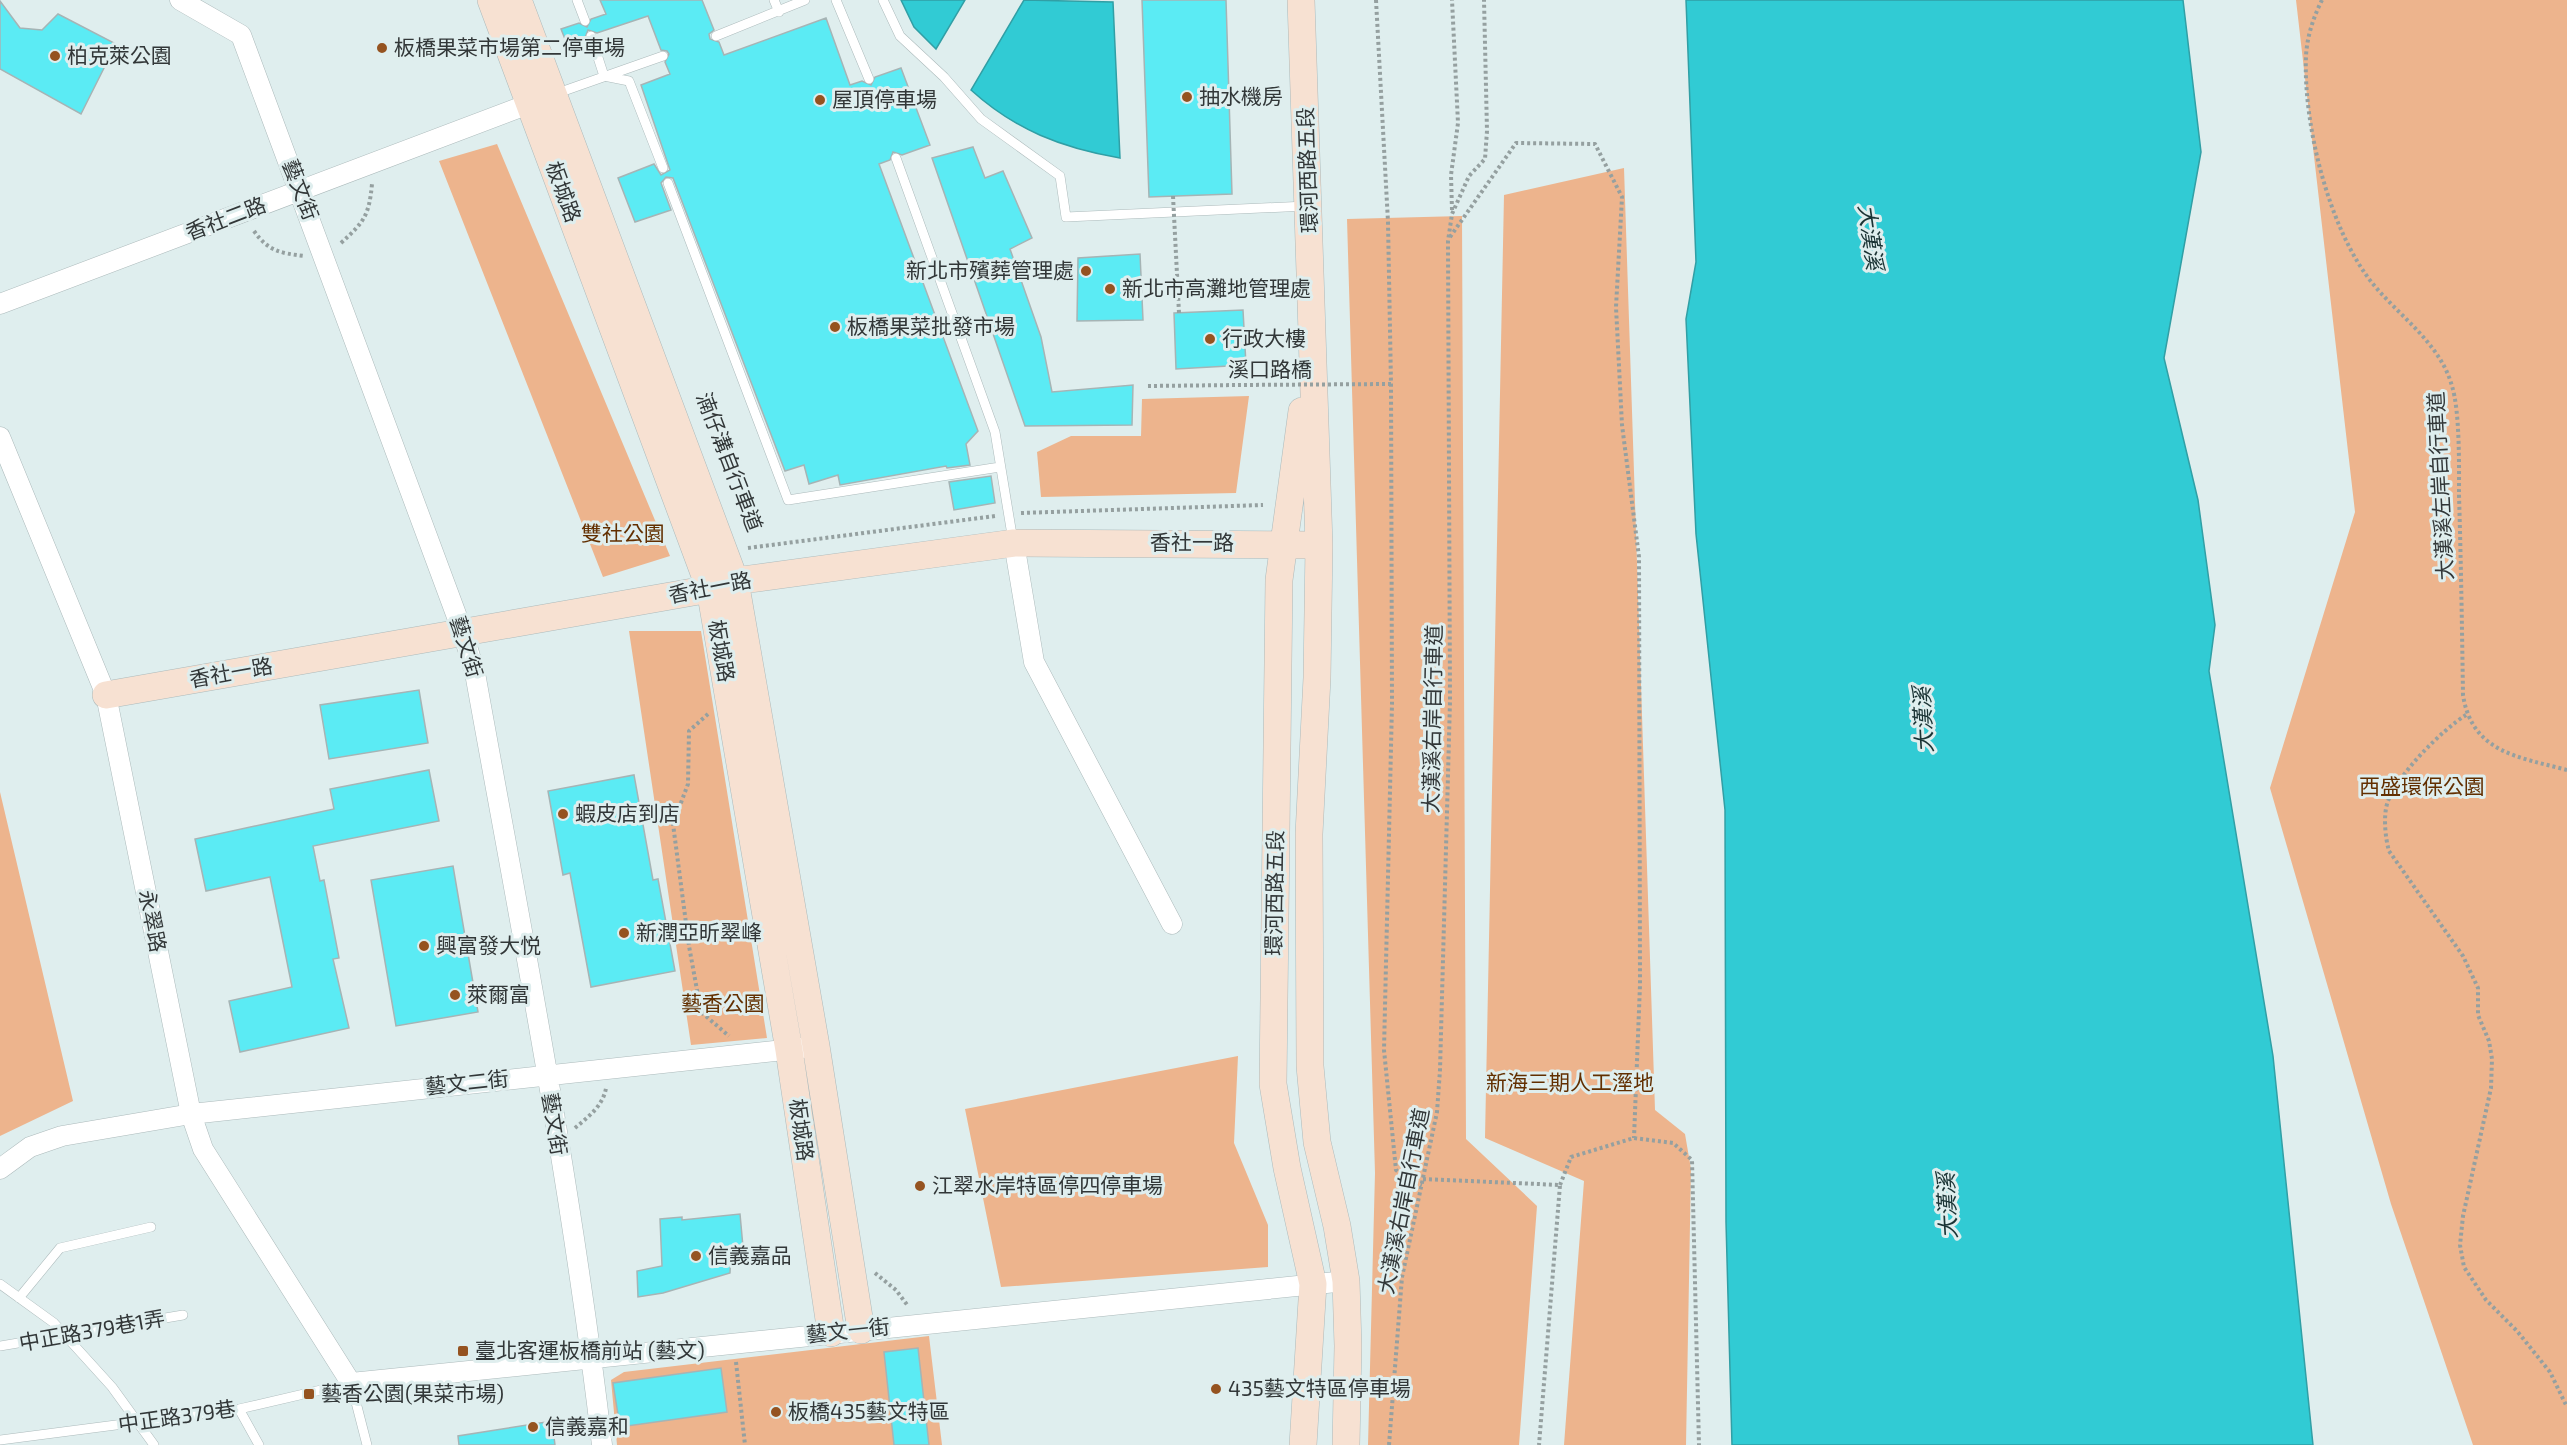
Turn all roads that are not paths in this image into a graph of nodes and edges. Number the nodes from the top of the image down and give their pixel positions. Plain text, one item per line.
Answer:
1 (180, 0) edge
2 (491, 0) edge
3 (518, 0) edge
4 (577, 0) edge
5 (774, 0) edge
6 (806, 0) edge
7 (836, 0) edge
8 (883, 0) edge
9 (1301, 0) edge
10 (779, 12) junction
11 (585, 21) dead end
12 (591, 36) dead end
13 (716, 36) dead end
14 (663, 56) dead end
15 (604, 76) junction
16 (869, 79) dead end
17 (542, 99) junction
18 (896, 158) dead end
19 (663, 168) dead end
20 (668, 183) dead end
21 (300, 191) junction
22 (1309, 206) junction
23 (0, 304) edge
24 (1312, 340) junction
25 (0, 436) edge
26 (1000, 466) junction
27 (1014, 543) junction
28 (1284, 543) junction
29 (1319, 545) junction
30 (722, 585) junction
31 (464, 633) junction
32 (106, 695) junction
33 (1172, 924) dead end
34 (816, 1046) junction
35 (789, 1050) junction
36 (546, 1074) junction
37 (191, 1114) junction
38 (0, 1169) edge
39 (151, 1227) dead end
40 (1346, 1281) junction
41 (0, 1284) edge
42 (1313, 1284) junction
43 (19, 1298) junction
44 (183, 1315) dead end
45 (861, 1330) junction
46 (831, 1333) junction
47 (65, 1335) junction
48 (0, 1346) edge
49 (591, 1358) junction
50 (351, 1383) junction
51 (239, 1409) junction
52 (140, 1423) junction
53 (0, 1440) edge
54 (154, 1445) edge
55 (259, 1445) edge
56 (367, 1445) edge
57 (602, 1445) edge
58 (1304, 1445) edge
59 (1346, 1445) edge

1 - 21 street, 藝文街
2 - 17 street, 板城路
3 - 17 street, 板城路
4 - 11 lane
5 - 10 lane
6 - 10 lane
7 - 16 lane
8 - 22 lane
9 - 22 street, 環河西路五段
10 - 13 lane
12 - 15 lane
14 - 15 lane
15 - 17 lane
15 - 19 lane
17 - 21 street, 香社二路
17 - 30 street, 板城路
18 - 26 lane
20 - 26 lane
21 - 23 street, 香社二路
21 - 31 street, 藝文街
22 - 24 street, 環河西路五段
24 - 28 street, 環河西路五段
24 - 29 street, 環河西路五段
25 - 32 street, 永翠路
26 - 27 lane
27 - 28 street, 香社一路
27 - 30 street, 香社一路
27 - 33 street
28 - 29 street, 香社一路
28 - 42 street, 環河西路五段
29 - 40 street, 環河西路五段
30 - 31 street, 香社一路
30 - 34 street, 板城路
30 - 35 street, 板城路
31 - 32 street, 香社一路
31 - 36 street, 藝文街
32 - 37 street, 永翠路
34 - 35 street, 藝文二街
34 - 45 street, 板城路
35 - 36 street, 藝文二街
35 - 46 street, 板城路
36 - 37 street, 藝文二街
36 - 49 street, 藝文街
37 - 38 street
37 - 50 street, 永翠路
39 - 43 lane
40 - 42 street, 藝文一街
40 - 59 street, 環河西路五段
41 - 43 lane
42 - 45 street, 藝文一街
42 - 58 street, 環河西路五段
43 - 47 lane
44 - 47 lane, 中正路379巷1弄
45 - 46 street, 藝文一街
46 - 49 street, 藝文一街
47 - 48 lane, 中正路379巷1弄
47 - 52 lane
49 - 50 street, 藝文一街
49 - 57 street
50 - 51 lane, 中正路379巷
50 - 56 lane
51 - 52 lane, 中正路379巷
51 - 55 lane
52 - 53 lane, 中正路379巷
52 - 54 lane

